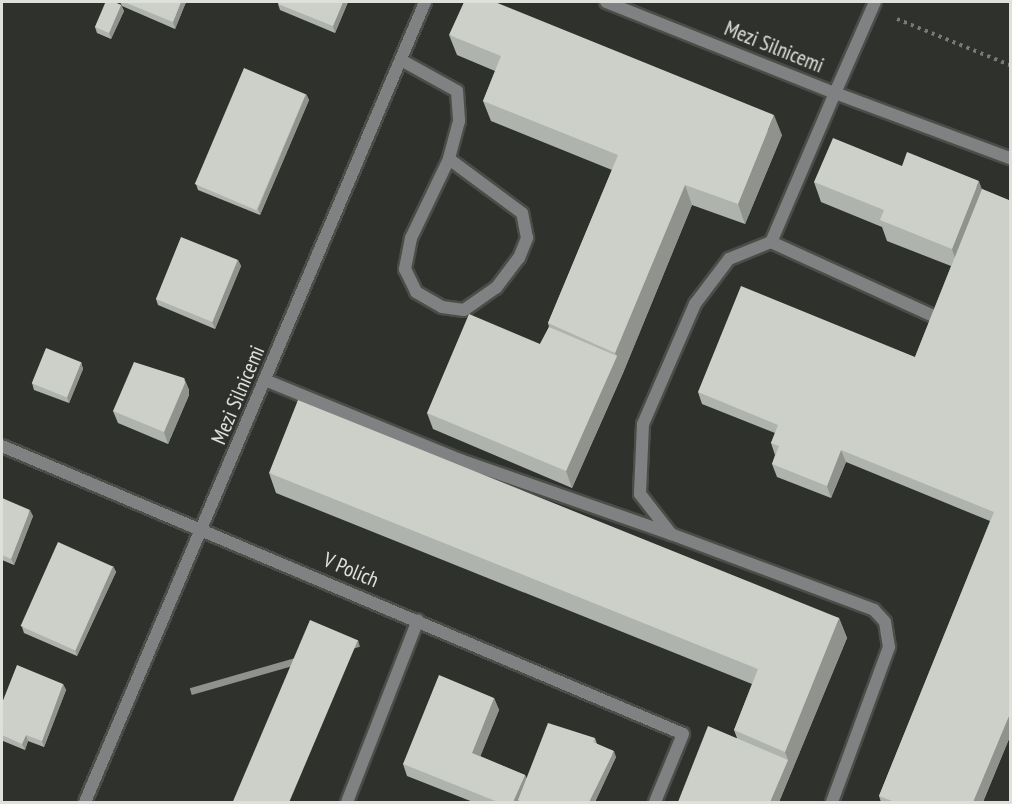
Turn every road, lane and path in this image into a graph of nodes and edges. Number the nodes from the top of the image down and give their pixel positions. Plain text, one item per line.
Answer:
1 (425, 2) edge
2 (606, 2) edge
3 (873, 5) edge
4 (401, 60) junction
5 (1011, 65) edge
6 (835, 93) junction
7 (1011, 158) edge
8 (449, 159) junction
9 (771, 242) junction
10 (931, 315) edge
11 (265, 380) junction
12 (2, 446) edge
13 (203, 527) junction
14 (671, 534) junction
15 (418, 620) junction
16 (836, 801) edge
17 (85, 802) edge
18 (347, 802) edge
19 (655, 802) edge

1 - 4 street, Mezi Silnicemi
2 - 6 street, Mezi Silnicemi
3 - 5 path
3 - 6 street, Mezi Silnicemi
4 - 8 street
4 - 11 street, Mezi Silnicemi
6 - 7 street
6 - 9 street
8 - 8 street
9 - 10 street
9 - 14 street
11 - 13 street, Mezi Silnicemi
11 - 14 street
12 - 13 street, V Polích
13 - 15 street, V Polích
13 - 17 street, Mezi Silnicemi
14 - 16 street
15 - 18 street
15 - 19 street, V Polích

